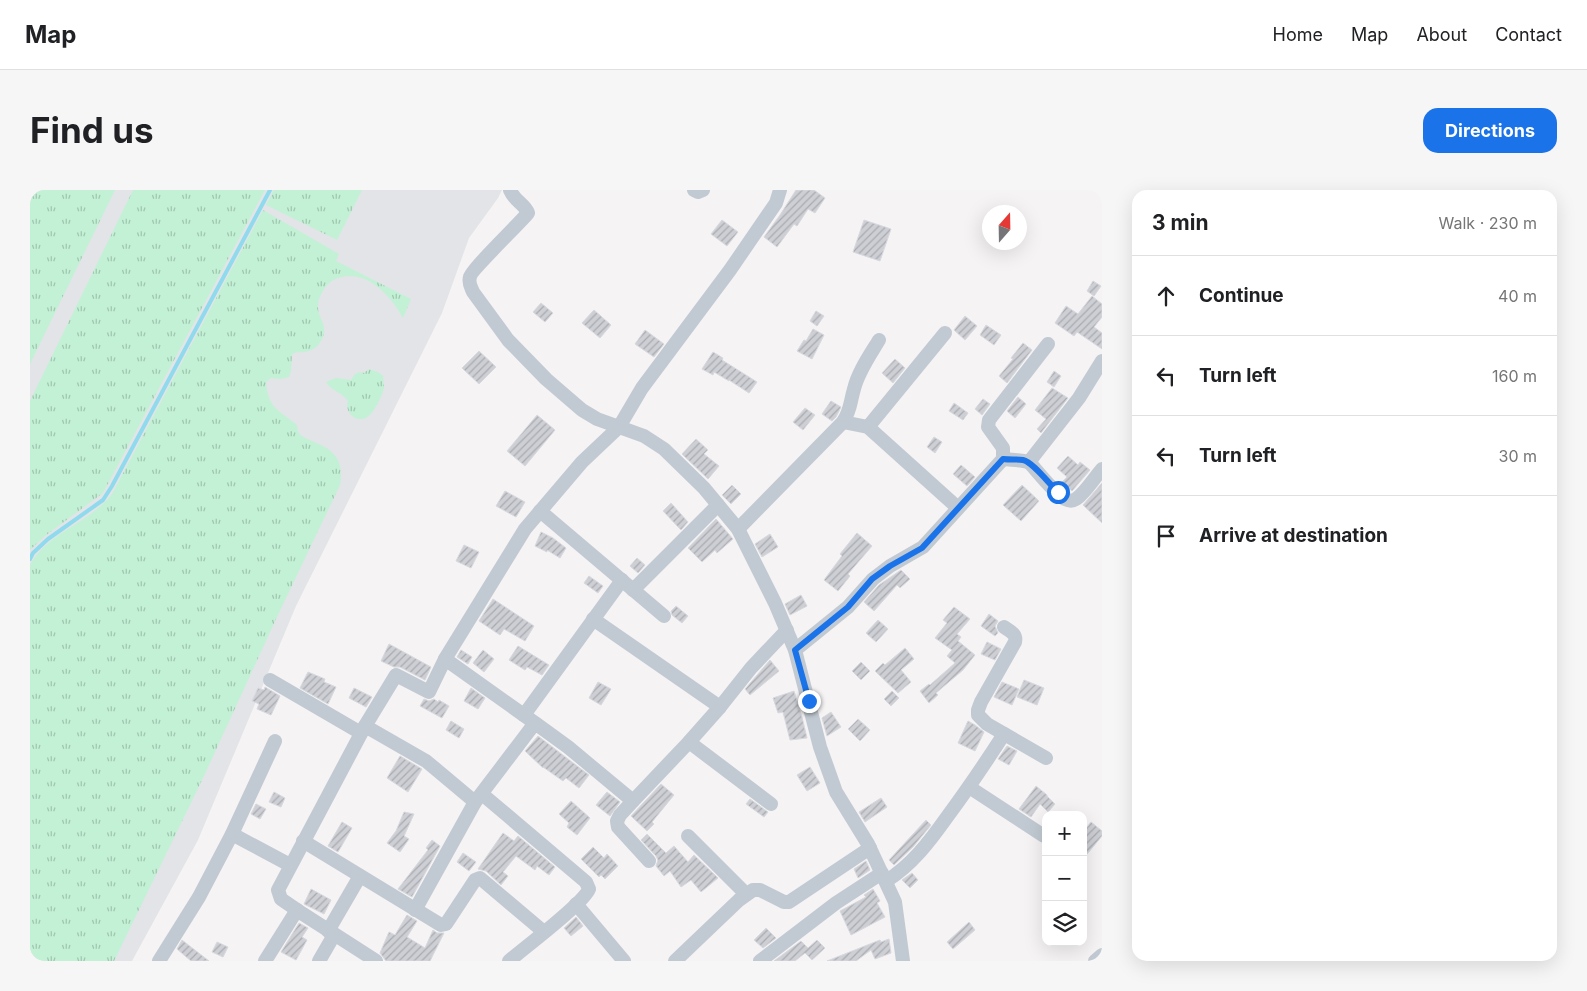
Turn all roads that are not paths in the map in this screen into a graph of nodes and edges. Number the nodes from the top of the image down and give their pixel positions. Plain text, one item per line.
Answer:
1 (510, 190) edge
2 (694, 190) edge
3 (703, 190) edge
4 (780, 190) edge
5 (945, 332) dead end
6 (879, 340) dead end
7 (1048, 344) dead end
8 (1102, 361) edge
9 (842, 422) junction
10 (619, 426) junction
11 (868, 426) junction
12 (1003, 459) junction
13 (1029, 462) junction
14 (1102, 469) edge
15 (718, 505) junction
16 (958, 508) junction
17 (540, 511) junction
18 (738, 529) junction
19 (622, 580) junction
20 (633, 590) junction
21 (664, 616) dead end
22 (593, 619) junction
23 (1004, 627) dead end
24 (787, 630) junction
25 (795, 650) junction
26 (445, 659) junction
27 (270, 680) dead end
28 (720, 707) junction
29 (529, 719) junction
30 (363, 730) junction
31 (1004, 734) junction
32 (275, 741) dead end
33 (689, 742) junction
34 (1046, 758) dead end
35 (969, 787) junction
36 (478, 798) junction
37 (633, 800) junction
38 (771, 804) dead end
39 (232, 834) junction
40 (1042, 835) edge
41 (688, 836) dead end
42 (303, 841) junction
43 (870, 848) junction
44 (649, 861) dead end
45 (290, 865) junction
46 (360, 876) junction
47 (884, 877) junction
48 (746, 894) junction
49 (576, 904) junction
50 (296, 910) junction
51 (415, 910) junction
52 (544, 932) junction
53 (331, 933) junction
54 (1102, 955) edge
55 (159, 961) edge
56 (265, 961) edge
57 (319, 961) edge
58 (376, 961) edge
59 (510, 961) edge
60 (624, 961) edge
61 (675, 961) edge
62 (760, 961) edge
63 (903, 961) edge
64 (1095, 961) edge

1 - 10 street
2 - 3 street
4 - 10 street
5 - 11 street
6 - 9 street
7 - 12 street
8 - 13 street
9 - 11 street
9 - 18 street
10 - 15 street
10 - 17 street
11 - 16 street
12 - 13 street
12 - 16 street
13 - 14 street
15 - 18 street
15 - 20 street
16 - 25 street
17 - 19 street
17 - 26 street
18 - 24 street
19 - 20 street
19 - 22 street
20 - 21 street
22 - 28 street
22 - 29 street
23 - 31 street
24 - 25 street
24 - 28 street
25 - 43 street
26 - 29 street
26 - 30 street
27 - 30 street
28 - 33 street
29 - 36 street
29 - 37 street
30 - 36 street
30 - 42 street
31 - 34 street
31 - 35 street
32 - 39 street
33 - 37 street
33 - 38 street
35 - 40 street
35 - 47 street
36 - 49 street
36 - 51 street
37 - 44 street
39 - 45 street
39 - 55 street
41 - 48 street
42 - 45 street
42 - 46 street
43 - 47 street
43 - 48 street
45 - 50 street
46 - 51 street
46 - 53 street
47 - 62 street
47 - 63 street
48 - 61 street
49 - 52 street
49 - 60 street
50 - 53 street
50 - 56 street
51 - 52 street
52 - 59 street
53 - 57 street
53 - 58 street
54 - 64 street

